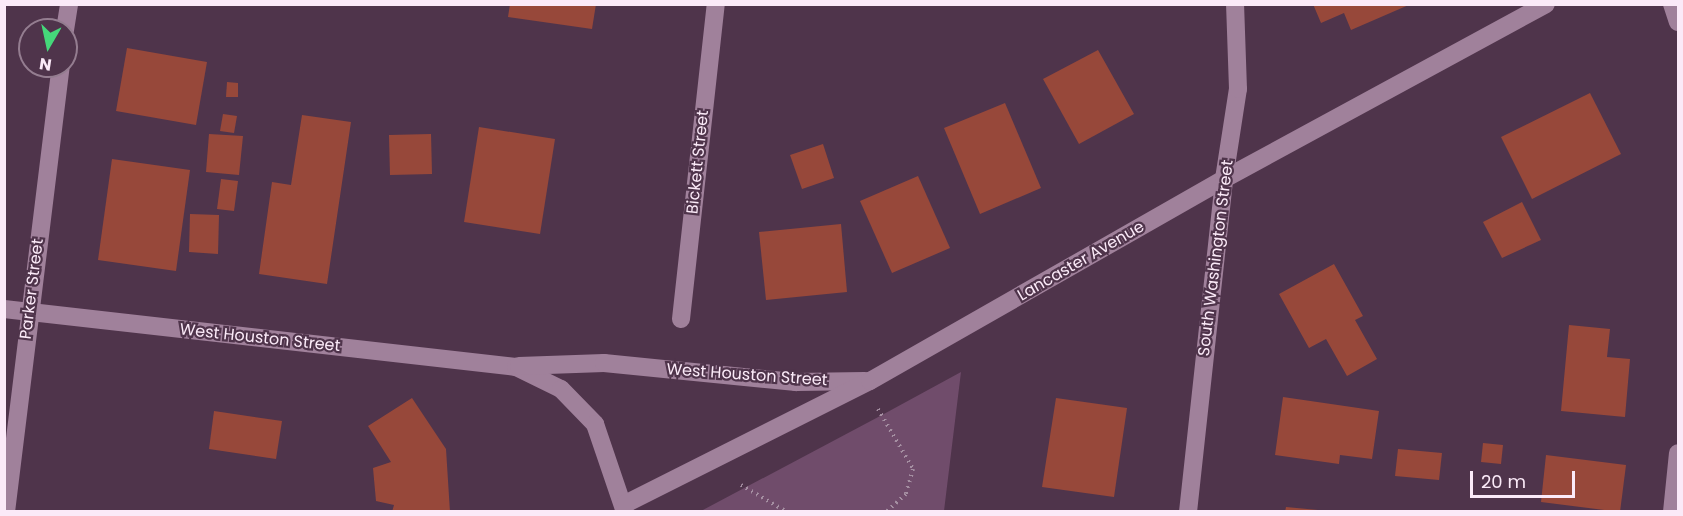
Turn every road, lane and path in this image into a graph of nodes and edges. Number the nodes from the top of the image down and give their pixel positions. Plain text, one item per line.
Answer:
1 (716, 4) edge
2 (1235, 4) edge
3 (1546, 4) edge
4 (1672, 4) edge
5 (1678, 22) edge
6 (59, 78) edge
7 (1224, 179) junction
8 (4, 309) edge
9 (29, 312) junction
10 (681, 318) dead end
11 (516, 367) junction
12 (870, 381) junction
13 (879, 409) dead end
14 (1678, 453) edge
15 (741, 484) dead end
16 (621, 509) edge
17 (6, 512) edge
18 (787, 512) edge
19 (886, 512) edge
20 (1188, 512) edge
21 (1672, 512) edge

1 - 10 street, Bickett Street
2 - 7 street, South Washington Street
3 - 7 street, Lancaster Avenue
4 - 5 street
6 - 9 street, Parker Street
7 - 12 street, Lancaster Avenue
7 - 20 street, South Washington Street
8 - 9 street, West Houston Street
9 - 11 street, West Houston Street
9 - 17 street, Parker Street
11 - 12 street, West Houston Street
11 - 16 street, West Houston Street
12 - 16 street, Lancaster Avenue
13 - 19 path
14 - 21 street
15 - 18 path

